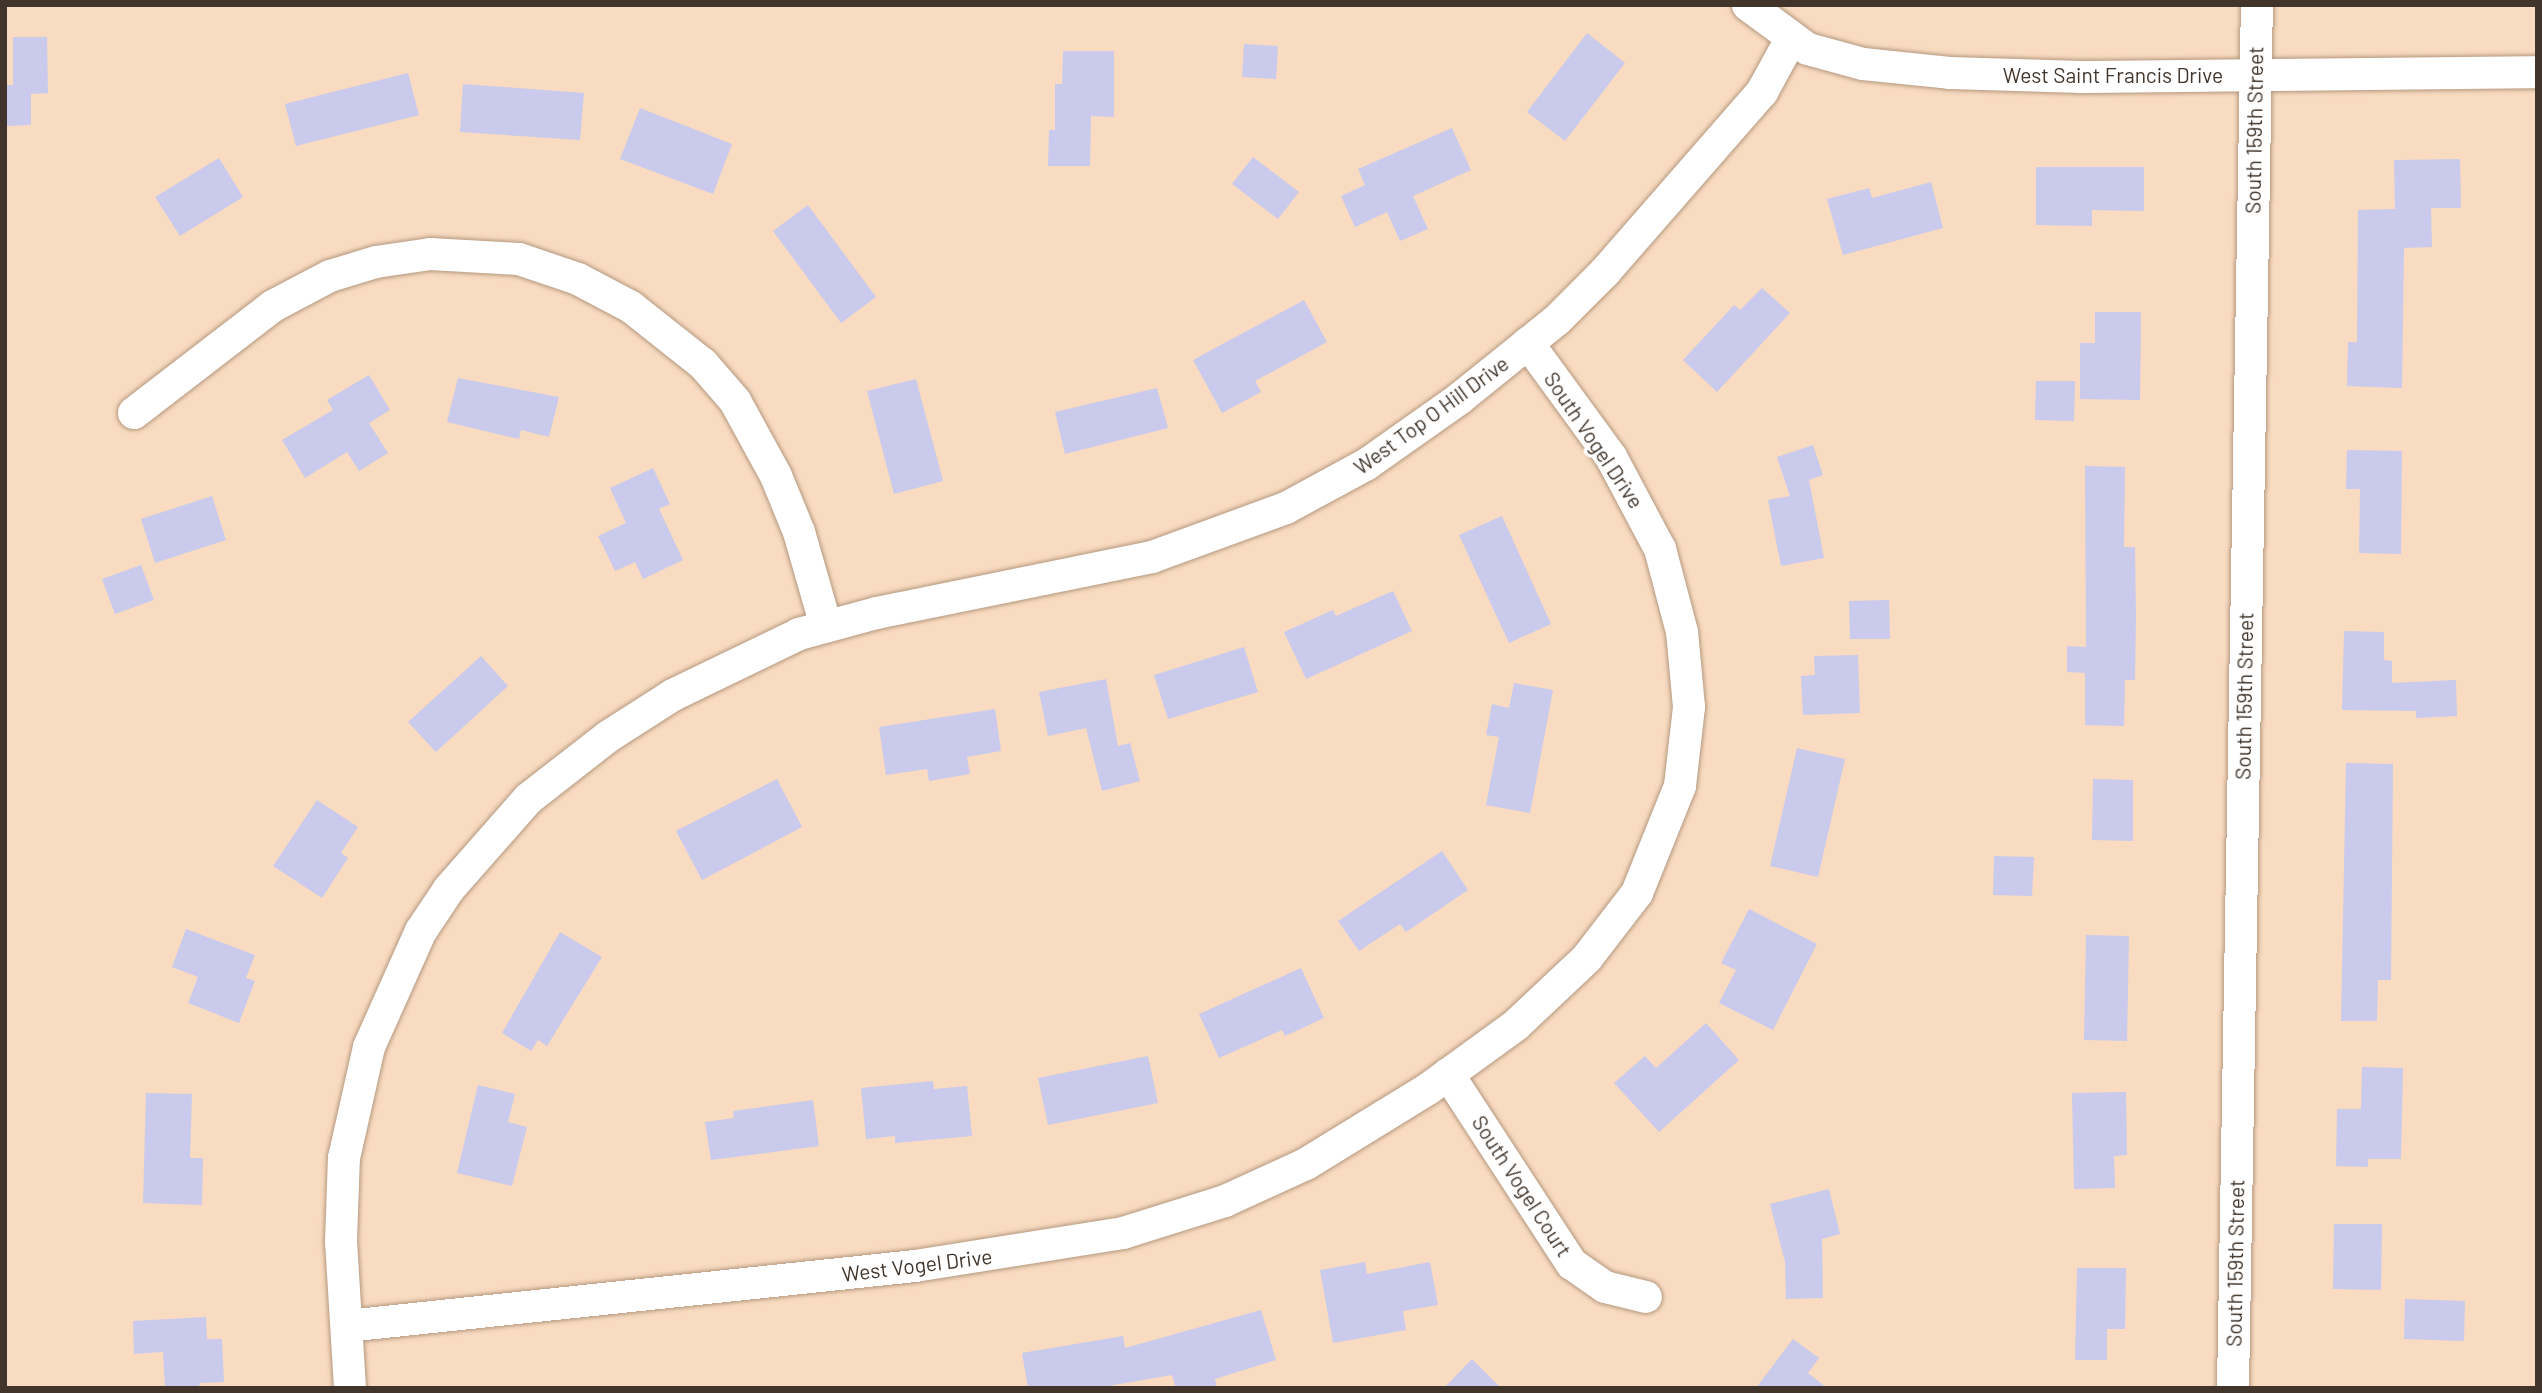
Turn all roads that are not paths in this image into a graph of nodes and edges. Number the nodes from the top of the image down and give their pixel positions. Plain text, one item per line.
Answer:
1 (1748, 5) edge
2 (2257, 5) edge
3 (1791, 39) junction
4 (2537, 72) edge
5 (2254, 75) junction
6 (1528, 344) junction
7 (134, 413) dead end
8 (826, 626) junction
9 (1448, 1074) junction
10 (1646, 1297) dead end
11 (347, 1326) junction
12 (350, 1388) edge
13 (2233, 1388) edge

1 - 3 street, West Saint Francis Drive
2 - 5 street, South 159th Street
3 - 5 street, West Saint Francis Drive
3 - 6 street, West Top O Hill Drive
4 - 5 street, West Saint Francis Drive
5 - 13 street, South 159th Street
6 - 8 street, West Top O Hill Drive
6 - 9 street, South Vogel Drive
7 - 8 street
8 - 11 street, West Top O Hill Drive
9 - 10 street, South Vogel Court
9 - 11 street, West Vogel Drive
11 - 12 street, West Top O Hill Drive

